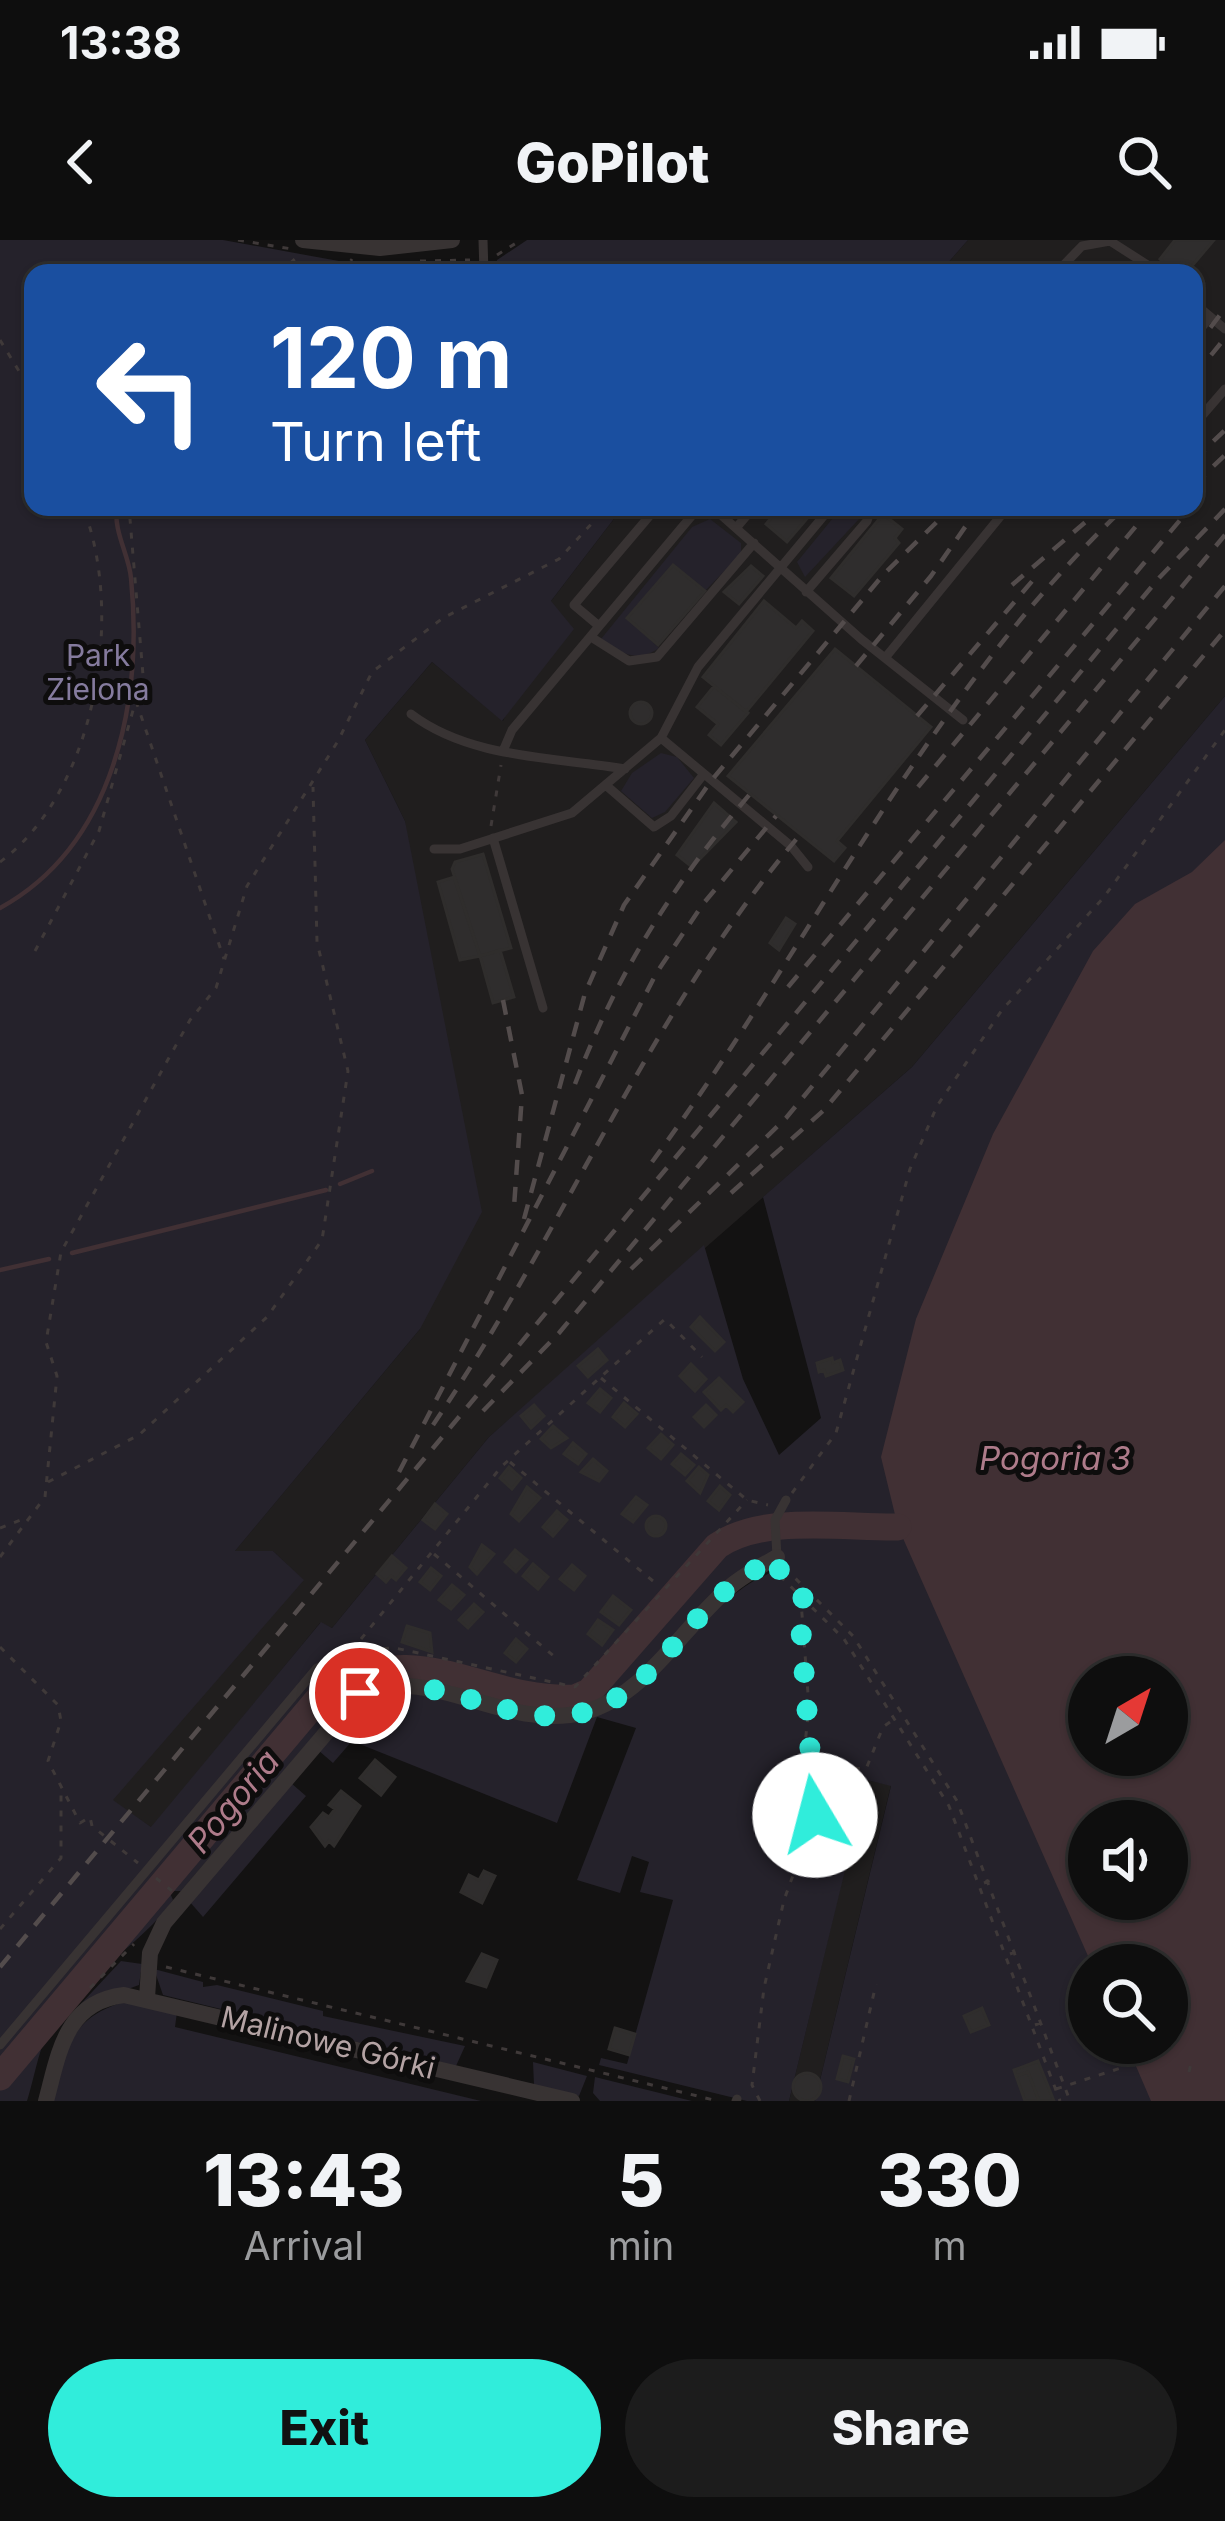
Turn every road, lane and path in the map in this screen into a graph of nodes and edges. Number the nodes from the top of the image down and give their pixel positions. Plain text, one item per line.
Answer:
1 (452, 240) edge
2 (521, 240) edge
3 (1119, 242) edge
4 (303, 246) edge
5 (498, 255) dead end
6 (353, 258) dead end
7 (349, 264) edge
8 (1065, 264) edge
9 (1148, 264) edge
10 (1203, 311) edge
11 (1210, 317) junction
12 (1203, 326) edge
13 (1225, 329) edge
14 (0, 340) edge
15 (24, 379) edge
16 (1225, 388) edge
17 (1203, 416) edge
18 (85, 516) edge
19 (126, 516) edge
20 (599, 516) edge
21 (649, 516) edge
22 (691, 516) edge
23 (722, 516) edge
24 (746, 516) edge
25 (824, 516) edge
26 (869, 516) edge
27 (1001, 516) edge
28 (736, 528) junction
29 (754, 543) junction
30 (782, 566) junction
31 (806, 592) junction
32 (599, 626) junction
33 (590, 637) junction
34 (885, 658) junction
35 (135, 700) junction
36 (411, 713) dead end
37 (963, 720) dead end
38 (1225, 730) edge
39 (661, 738) junction
40 (503, 751) junction
41 (626, 769) junction
42 (704, 775) junction
43 (313, 785) junction
44 (608, 787) junction
45 (493, 838) junction
46 (434, 849) dead end
47 (0, 862) edge
48 (808, 866) dead end
49 (34, 951) dead end
50 (225, 963) junction
51 (543, 1008) dead end
52 (702, 1357) dead end
53 (599, 1376) junction
54 (508, 1460) junction
55 (46, 1483) junction
56 (747, 1500) junction
57 (780, 1510) junction
58 (32, 1516) junction
59 (0, 1528) edge
60 (776, 1551) junction
61 (431, 1552) junction
62 (0, 1557) edge
63 (661, 1587) junction
64 (803, 1598) junction
65 (0, 1647) edge
66 (354, 1650) junction
67 (556, 1658) dead end
68 (896, 1719) junction
69 (808, 1764) junction
70 (62, 1791) junction
71 (117, 1846) dead end
72 (154, 1876) dead end
73 (993, 1880) junction
74 (982, 1884) junction
75 (170, 1889) dead end
76 (0, 1929) edge
77 (1019, 1951) junction
78 (1008, 1955) junction
79 (159, 1965) dead end
80 (876, 1984) dead end
81 (147, 1998) junction
82 (1044, 2022) junction
83 (1033, 2026) junction
84 (0, 2045) edge
85 (1192, 2063) dead end
86 (1126, 2066) dead end
87 (1189, 2072) dead end
88 (1065, 2086) junction
89 (1056, 2090) junction
90 (46, 2101) edge
91 (572, 2101) edge
92 (718, 2101) edge
93 (760, 2101) edge
94 (849, 2101) edge
95 (1060, 2101) edge
96 (1070, 2101) edge

1 - 4 street
2 - 5 path
3 - 8 lane
3 - 9 lane
6 - 7 path
10 - 11 lane
11 - 12 lane
11 - 13 lane
14 - 15 path
16 - 17 lane
18 - 47 path
19 - 35 path
20 - 43 path
21 - 32 lane
22 - 32 lane
23 - 28 lane
24 - 28 lane
25 - 30 lane
26 - 31 lane
27 - 34 lane
28 - 29 lane
29 - 30 lane
29 - 33 lane
30 - 31 lane
30 - 39 lane
31 - 34 lane
32 - 33 lane
33 - 40 lane
34 - 37 lane
35 - 49 path
35 - 50 path
36 - 40 lane
38 - 57 path
39 - 41 lane
39 - 42 lane
40 - 41 lane
40 - 45 path
41 - 44 lane
42 - 44 lane
42 - 48 lane
43 - 50 path
43 - 55 path
44 - 45 lane
45 - 46 lane
45 - 51 lane
50 - 55 path
52 - 53 path
53 - 54 path
53 - 56 path
54 - 61 path
54 - 63 path
55 - 58 path
56 - 57 path
56 - 63 path
57 - 60 lane
58 - 59 path
58 - 62 path
60 - 64 path
60 - 73 path
60 - 81 street
61 - 66 path
61 - 67 path
63 - 66 path
64 - 68 path
64 - 69 path
65 - 70 path
66 - 84 lane
68 - 69 path
68 - 74 path
69 - 93 path
70 - 71 path
70 - 76 path
72 - 75 path
73 - 74 path
73 - 77 path
74 - 78 path
77 - 78 path
77 - 82 path
78 - 83 path
79 - 92 path
80 - 94 path
81 - 90 street, Malinowe Górki
81 - 91 street, Malinowe Górki
82 - 83 path
82 - 88 path
83 - 89 path
85 - 87 path
86 - 88 path
88 - 89 path
88 - 96 path
89 - 95 path

